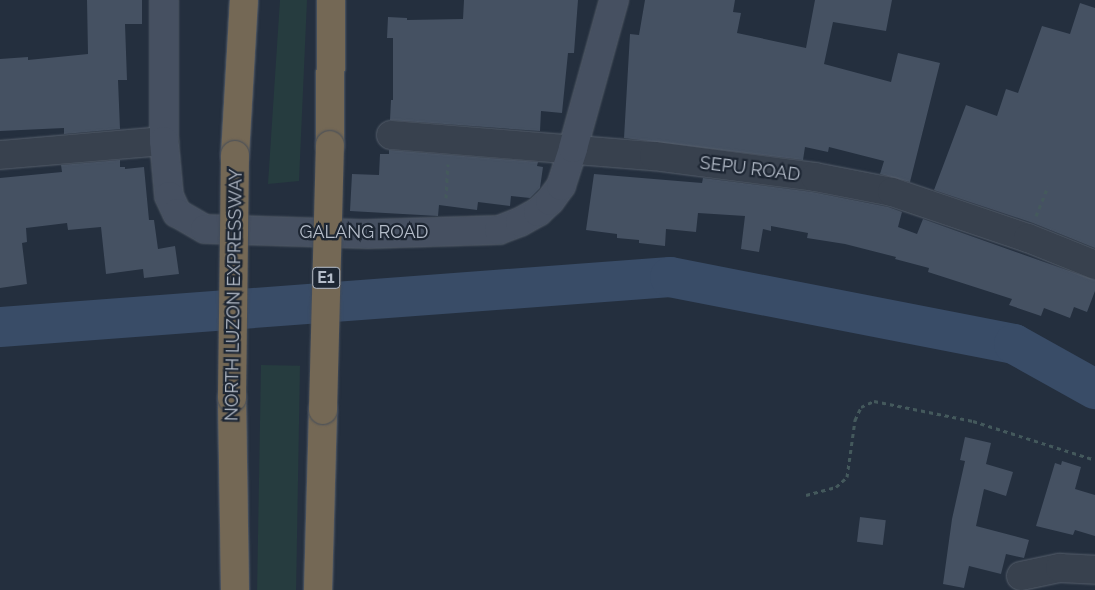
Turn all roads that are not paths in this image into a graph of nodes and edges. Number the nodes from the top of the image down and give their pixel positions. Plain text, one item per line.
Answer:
1 (164, 0) edge
2 (244, 0) edge
3 (331, 0) edge
4 (614, 0) edge
5 (391, 135) dead end
6 (164, 141) junction
7 (573, 148) junction
8 (0, 155) edge
9 (1095, 265) edge
10 (1095, 570) edge
11 (1021, 576) dead end
12 (235, 590) edge
13 (318, 590) edge

1 - 6 street, GALANG ROAD
2 - 12 highway, NORTH LUZON EXPRESSWAY, bridge
3 - 13 highway, E1, bridge
4 - 7 street, GALANG ROAD
5 - 7 street, SEPU ROAD
6 - 7 street, GALANG ROAD
6 - 8 street
7 - 9 street, SEPU ROAD
10 - 11 street

